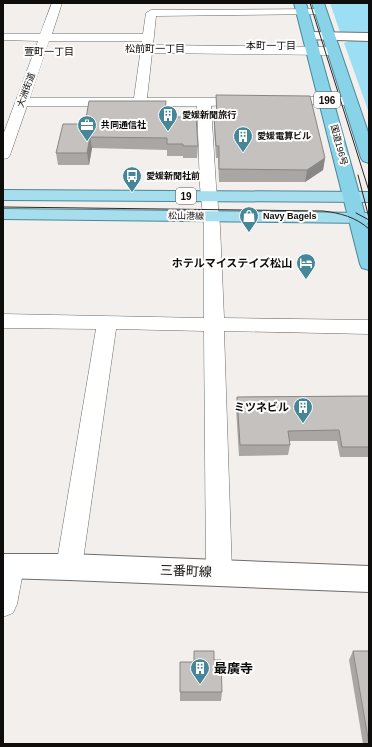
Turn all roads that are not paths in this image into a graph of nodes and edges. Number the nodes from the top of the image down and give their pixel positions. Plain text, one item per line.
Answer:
1 (57, 3) edge
2 (301, 7) edge
3 (151, 8) edge
4 (319, 8) edge
5 (309, 36) junction
6 (328, 36) junction
7 (3, 37) edge
8 (45, 37) junction
9 (369, 37) edge
10 (147, 44) junction
11 (314, 51) junction
12 (333, 51) junction
13 (272, 101) edge
14 (327, 101) junction
15 (140, 102) junction
16 (204, 102) junction
17 (227, 102) edge
18 (350, 102) junction
19 (20, 106) junction
20 (3, 111) edge
21 (3, 155) edge
22 (369, 158) edge
23 (3, 195) edge
24 (352, 197) junction
25 (369, 197) edge
26 (210, 206) junction
27 (3, 214) edge
28 (363, 218) edge
29 (369, 264) edge
30 (3, 321) edge
31 (107, 323) junction
32 (214, 324) junction
33 (369, 327) edge
34 (7, 566) edge
35 (69, 567) junction
36 (220, 573) junction
37 (369, 578) edge
38 (3, 604) edge

1 - 8 street, 大洲街道
2 - 3 street
2 - 4 street
2 - 5 highway, 国道196号 / 196
3 - 10 street
4 - 6 highway, 196
5 - 6 street
5 - 11 highway, 国道196号 / 196
6 - 9 street
6 - 12 highway, 196
7 - 8 street
8 - 10 street
8 - 19 street, 大洲街道
10 - 11 street
10 - 15 street
11 - 12 street
11 - 14 highway, 国道196号 / 196
12 - 18 highway, 196
13 - 14 street
14 - 18 street
14 - 24 highway, 国道196号 / 196
15 - 16 street
15 - 19 street
16 - 17 street
16 - 26 street
18 - 22 highway, 196
19 - 20 street
19 - 21 street, 大洲街道
23 - 26 main road, 松山港線 / 19
24 - 25 main road, 松山港線 / 19
24 - 26 main road, 松山港線 / 19
24 - 28 highway, 国道196号 / 196
26 - 27 main road, 松山港線 / 19
26 - 28 main road, 松山港線 / 19
26 - 32 street
28 - 29 highway, 国道196号 / 196
30 - 31 street
31 - 32 street
31 - 35 street
32 - 33 street
32 - 36 street
34 - 35 street, 三番町線
34 - 38 street
35 - 36 street, 三番町線
36 - 37 street, 三番町線

